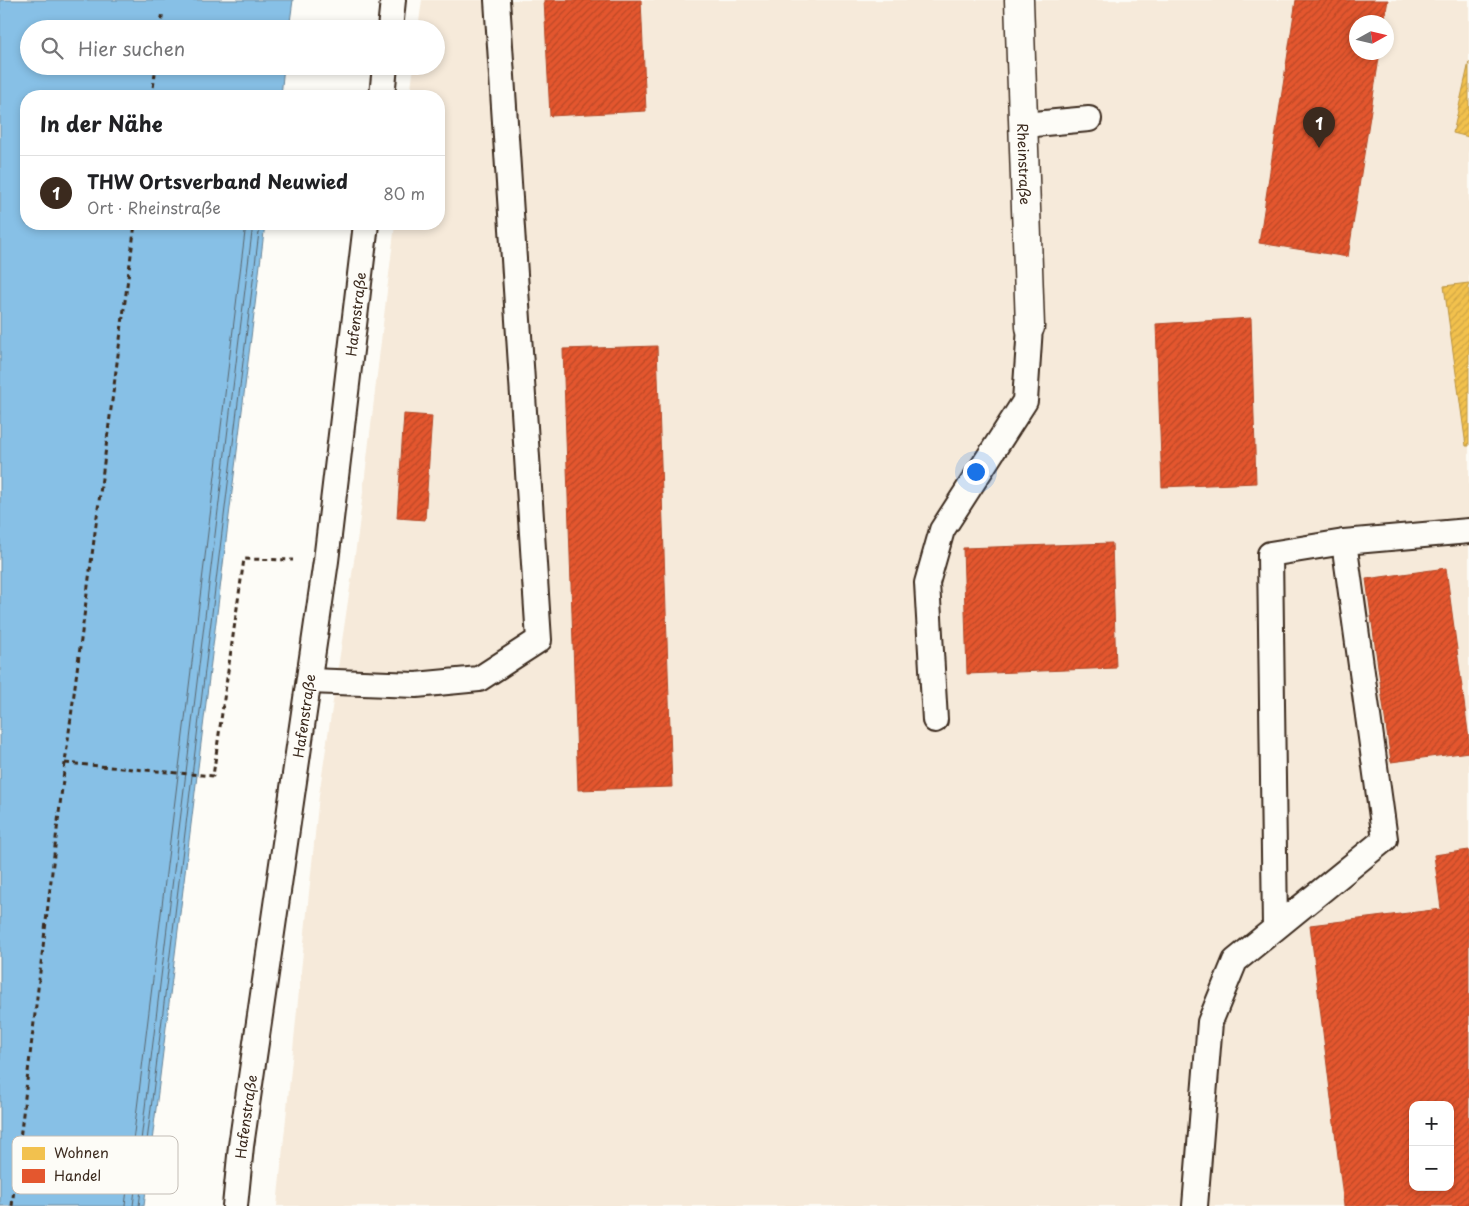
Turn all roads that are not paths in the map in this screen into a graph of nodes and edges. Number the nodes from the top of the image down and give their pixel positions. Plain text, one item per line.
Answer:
1 (393, 0) edge
2 (497, 0) edge
3 (1019, 0) edge
4 (391, 20) edge
5 (384, 75) edge
6 (383, 90) edge
7 (1089, 119) dead end
8 (1023, 125) junction
9 (365, 230) edge
10 (1030, 327) joint
11 (1469, 531) edge
12 (1344, 542) junction
13 (309, 681) junction
14 (935, 720) dead end
15 (1275, 927) junction
16 (235, 1206) edge
17 (1195, 1206) edge

1 - 4 lane
2 - 13 lane
3 - 8 street, Rheinstraße
5 - 6 lane
7 - 8 lane
8 - 10 street, Rheinstraße
9 - 13 lane, Hafenstraße
10 - 14 lane
11 - 12 lane
12 - 15 lane
12 - 15 lane
13 - 16 lane, Hafenstraße
15 - 17 lane

